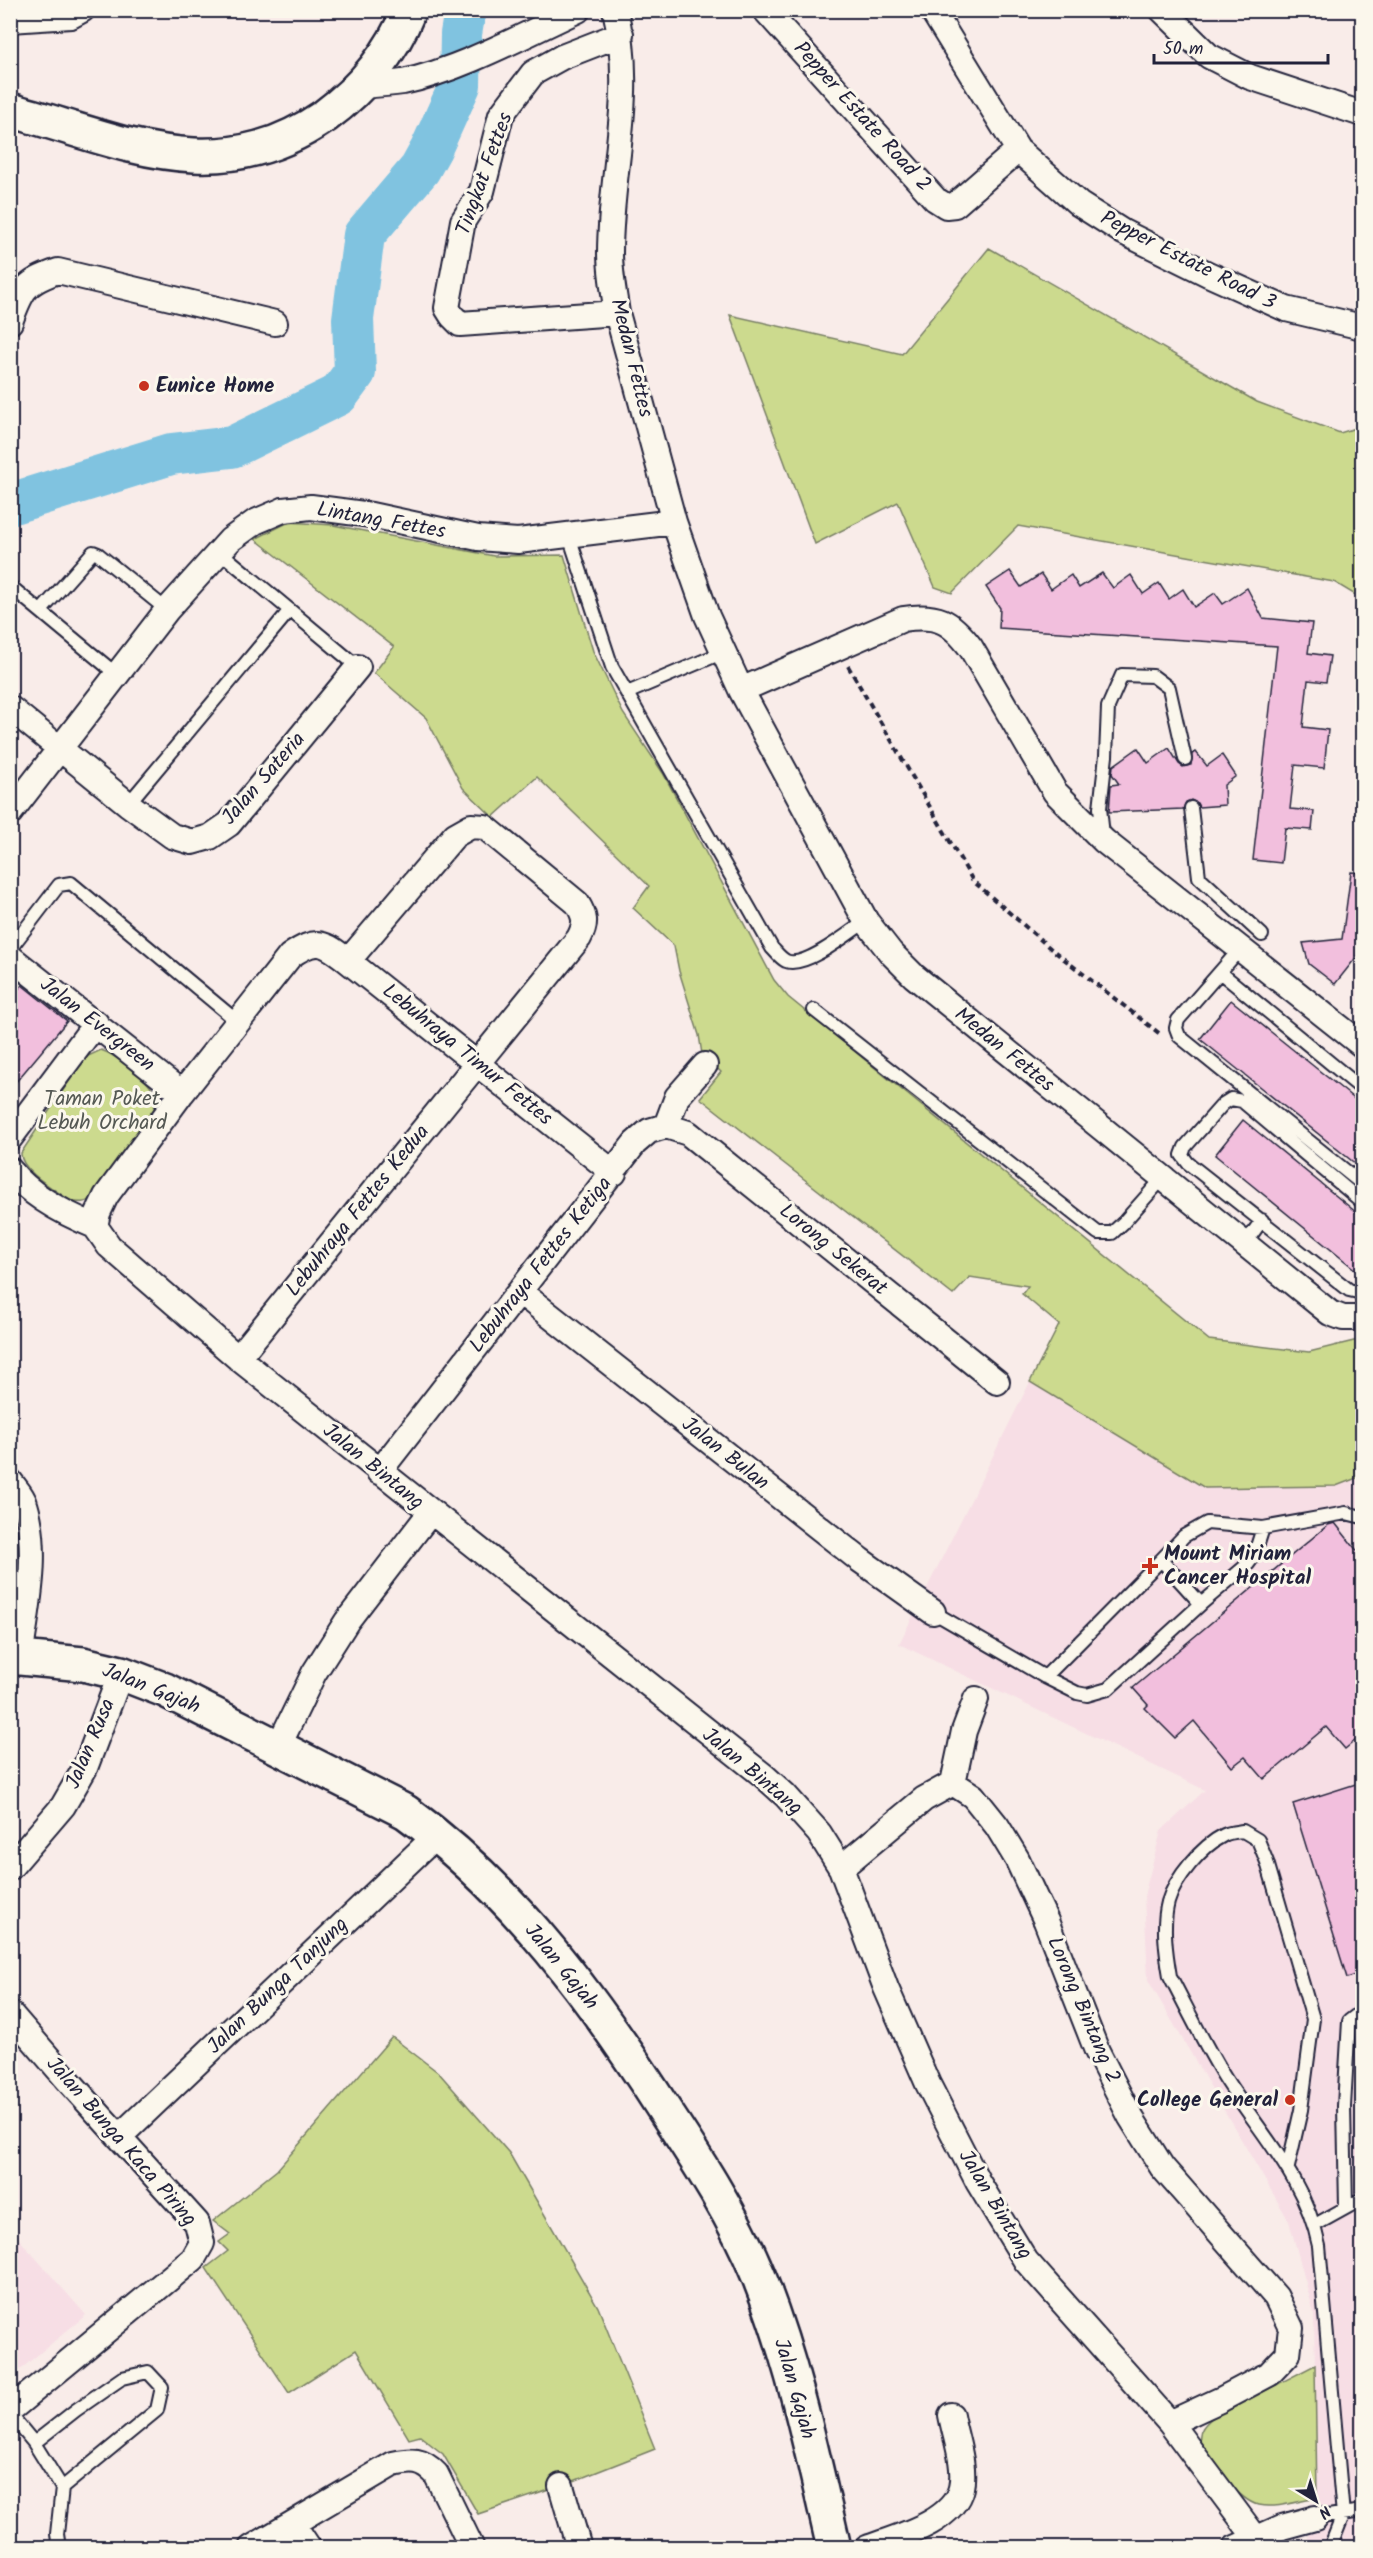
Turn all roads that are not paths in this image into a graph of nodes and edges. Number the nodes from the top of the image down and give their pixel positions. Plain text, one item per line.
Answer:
1 (82, 10) edge
2 (409, 10) edge
3 (578, 10) edge
4 (615, 10) edge
5 (765, 10) edge
6 (932, 10) edge
7 (1162, 10) edge
8 (10, 20) edge
9 (621, 34) junction
10 (362, 86) junction
11 (10, 110) edge
12 (1362, 114) edge
13 (1018, 150) junction
14 (617, 313) junction
15 (10, 322) edge
16 (274, 322) dead end
17 (1362, 327) edge
18 (674, 522) junction
19 (569, 536) junction
20 (219, 551) junction
21 (10, 586) edge
22 (166, 610) junction
23 (290, 610) junction
24 (41, 611) junction
25 (724, 652) junction
26 (358, 667) joint
27 (117, 674) junction
28 (741, 690) junction
29 (627, 693) junction
30 (10, 708) edge
31 (60, 749) junction
32 (1185, 759) dead end
33 (128, 804) junction
34 (1191, 808) dead end
35 (10, 813) edge
36 (1104, 841) junction
37 (866, 921) junction
38 (1262, 935) dead end
39 (10, 949) edge
40 (1240, 949) junction
41 (10, 957) edge
42 (348, 961) junction
43 (1221, 973) junction
44 (814, 1010) dead end
45 (238, 1022) junction
46 (96, 1023) junction
47 (1362, 1045) edge
48 (477, 1063) junction
49 (705, 1065) dead end
50 (1362, 1089) edge
51 (182, 1093) junction
52 (666, 1126) junction
53 (10, 1138) edge
54 (10, 1170) edge
55 (614, 1173) junction
56 (1162, 1179) junction
57 (1362, 1184) edge
58 (1362, 1202) edge
59 (1262, 1220) junction
60 (95, 1226) junction
61 (1244, 1245) junction
62 (520, 1292) junction
63 (1362, 1293) edge
64 (1362, 1318) edge
65 (238, 1358) junction
66 (997, 1382) dead end
67 (379, 1472) junction
68 (10, 1480) edge
69 (430, 1513) junction
70 (1362, 1517) edge
71 (1263, 1528) junction
72 (1161, 1560) junction
73 (1201, 1604) junction
74 (933, 1612) joint
75 (15, 1657) edge
76 (121, 1673) junction
77 (1045, 1677) junction
78 (976, 1699) dead end
79 (278, 1747) junction
80 (953, 1783) junction
81 (437, 1835) junction
82 (10, 1868) edge
83 (841, 1868) junction
84 (1362, 2011) edge
85 (10, 2013) edge
86 (119, 2137) junction
87 (1288, 2167) junction
88 (1362, 2199) edge
89 (1346, 2207) junction
90 (1315, 2225) junction
91 (10, 2412) edge
92 (951, 2415) dead end
93 (1170, 2423) junction
94 (34, 2443) junction
95 (561, 2486) dead end
96 (62, 2488) junction
97 (1362, 2511) edge
98 (1343, 2515) junction
99 (1315, 2518) joint
100 (293, 2524) junction
101 (1245, 2542) edge
102 (58, 2547) edge
103 (251, 2547) edge
104 (309, 2547) edge
105 (472, 2547) edge
106 (579, 2547) edge
107 (834, 2547) edge
108 (867, 2547) edge
109 (1330, 2547) edge

1 - 8 street
2 - 10 street
3 - 10 street
4 - 9 street, Medan Fettes
5 - 13 street, Pepper Estate Road 2
6 - 13 street, Pepper Estate Road 3
7 - 12 street
9 - 14 street, Medan Fettes
9 - 14 street, Tingkat Fettes
10 - 11 street
13 - 17 street, Pepper Estate Road 3
14 - 18 street, Medan Fettes
15 - 16 street
18 - 19 street, Lintang Fettes
18 - 25 street, Medan Fettes
19 - 20 street, Lintang Fettes
19 - 29 lane
20 - 22 street, Lintang Fettes
20 - 23 lane
21 - 24 lane
22 - 24 lane
22 - 27 street, Lintang Fettes
23 - 26 lane
23 - 33 lane
24 - 27 lane
25 - 28 street, Medan Fettes
25 - 29 lane
26 - 33 street, Jalan Sateria
27 - 31 street, Lintang Fettes
28 - 36 street
28 - 37 street, Medan Fettes
29 - 37 lane
30 - 31 street, Jalan Sateria
31 - 33 street, Jalan Sateria
31 - 35 street, Lintang Fettes
32 - 36 lane
34 - 38 lane
36 - 40 street
37 - 56 street, Medan Fettes
39 - 45 lane
40 - 43 lane
40 - 47 street
41 - 46 street, Jalan Evergreen
42 - 45 street, Lebuhraya Timur Fettes
42 - 48 street, Lebuhraya Timur Fettes
42 - 48 street, Lebuhraya Fettes Kedua
43 - 50 lane
43 - 57 lane
44 - 56 lane
45 - 51 street
46 - 51 street, Jalan Evergreen
46 - 53 street
48 - 55 street, Lebuhraya Timur Fettes
48 - 65 street, Lebuhraya Fettes Kedua
49 - 52 street
51 - 60 street
52 - 55 street, Lebuhraya Fettes Ketiga
52 - 66 street, Lorong Sekerat
54 - 60 street
55 - 62 street, Lebuhraya Fettes Ketiga
56 - 61 street, Medan Fettes
58 - 59 lane
59 - 61 lane
59 - 63 lane
60 - 65 street, Jalan Bintang
61 - 64 street, Medan Fettes
62 - 67 street, Lebuhraya Fettes Ketiga
62 - 74 street, Jalan Bulan
65 - 67 street, Jalan Bintang
67 - 69 street, Jalan Bintang
68 - 75 street
69 - 79 street
69 - 83 street, Jalan Bintang
70 - 71 lane
71 - 72 lane
71 - 73 lane
72 - 73 lane
72 - 77 lane
73 - 77 lane
74 - 77 lane
75 - 76 street, Jalan Gajah
76 - 79 street, Jalan Gajah
76 - 82 street, Jalan Rusa
78 - 80 street
79 - 81 street, Jalan Gajah
80 - 83 street
80 - 93 street, Lorong Bintang 2
81 - 86 street, Jalan Bunga Tanjung
81 - 107 street, Jalan Gajah
83 - 93 street, Jalan Bintang
84 - 89 lane
85 - 86 street, Jalan Bunga Kaca Piring
86 - 91 street, Jalan Bunga Kaca Piring
87 - 87 lane
87 - 90 lane
88 - 89 lane
89 - 90 lane
90 - 98 lane
91 - 94 lane
92 - 108 street
93 - 101 street, Jalan Bintang
94 - 96 lane
94 - 96 lane
95 - 106 street
96 - 102 lane
97 - 98 lane
98 - 99 lane
98 - 109 lane
99 - 101 street
100 - 103 street
100 - 104 street
100 - 105 street

